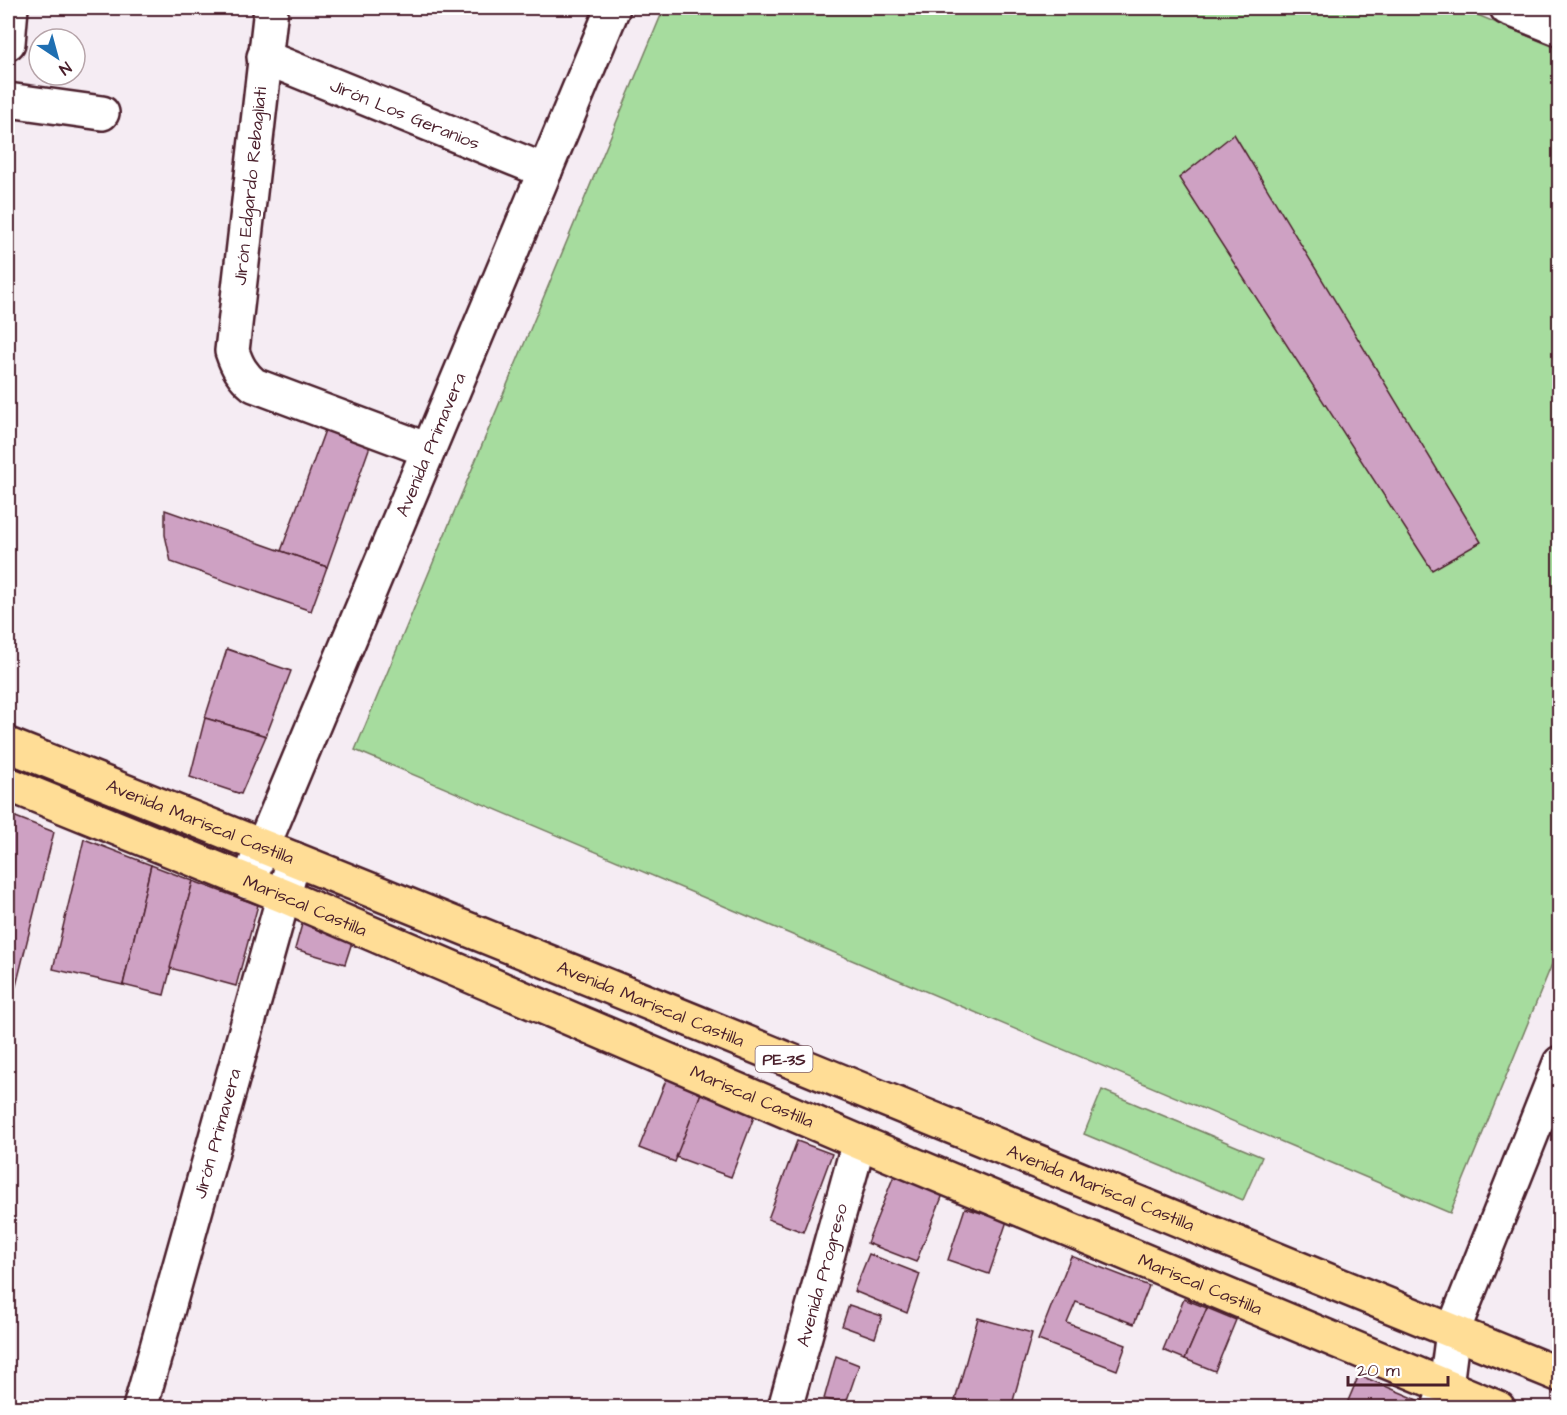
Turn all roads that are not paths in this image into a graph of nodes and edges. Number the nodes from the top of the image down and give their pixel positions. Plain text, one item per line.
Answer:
1 (12, 8) edge
2 (271, 8) edge
3 (613, 8) edge
4 (1507, 8) edge
5 (1560, 29) edge
6 (8, 43) edge
7 (264, 57) junction
8 (8, 100) edge
9 (102, 113) dead end
10 (545, 171) junction
11 (429, 450) junction
12 (8, 745) edge
13 (8, 784) edge
14 (263, 846) junction
15 (294, 858) junction
16 (248, 882) junction
17 (284, 896) junction
18 (1560, 1064) edge
19 (859, 1142) junction
20 (1453, 1331) junction
21 (1560, 1375) edge
22 (1443, 1397) edge
23 (140, 1407) edge
24 (785, 1407) edge
25 (1498, 1407) edge

1 - 6 street
2 - 7 street, Jirón Edgardo Rebagliati
3 - 10 street, Avenida Primavera
4 - 5 street
7 - 10 street, Jirón Los Geranios
7 - 11 street, Jirón Edgardo Rebagliati
8 - 9 street
10 - 11 street, Avenida Primavera
11 - 14 street, Avenida Primavera
12 - 14 highway, Avenida Mariscal Castilla / PE-3S
13 - 16 highway, Mariscal Castilla / PE-3S
14 - 15 highway, Avenida Mariscal Castilla / PE-3S
14 - 16 street, Avenida Primavera
15 - 17 street, Jirón Primavera
15 - 20 highway, Avenida Mariscal Castilla / PE-3S
16 - 17 highway, Mariscal Castilla / PE-3S
17 - 19 highway, Mariscal Castilla / PE-3S
17 - 23 street, Jirón Primavera
18 - 20 street
19 - 22 highway, Mariscal Castilla / PE-3S
19 - 24 street, Avenida Progreso
20 - 21 highway, Avenida Mariscal Castilla / PE-3S
20 - 22 street
22 - 25 highway, Mariscal Castilla / PE-3S

